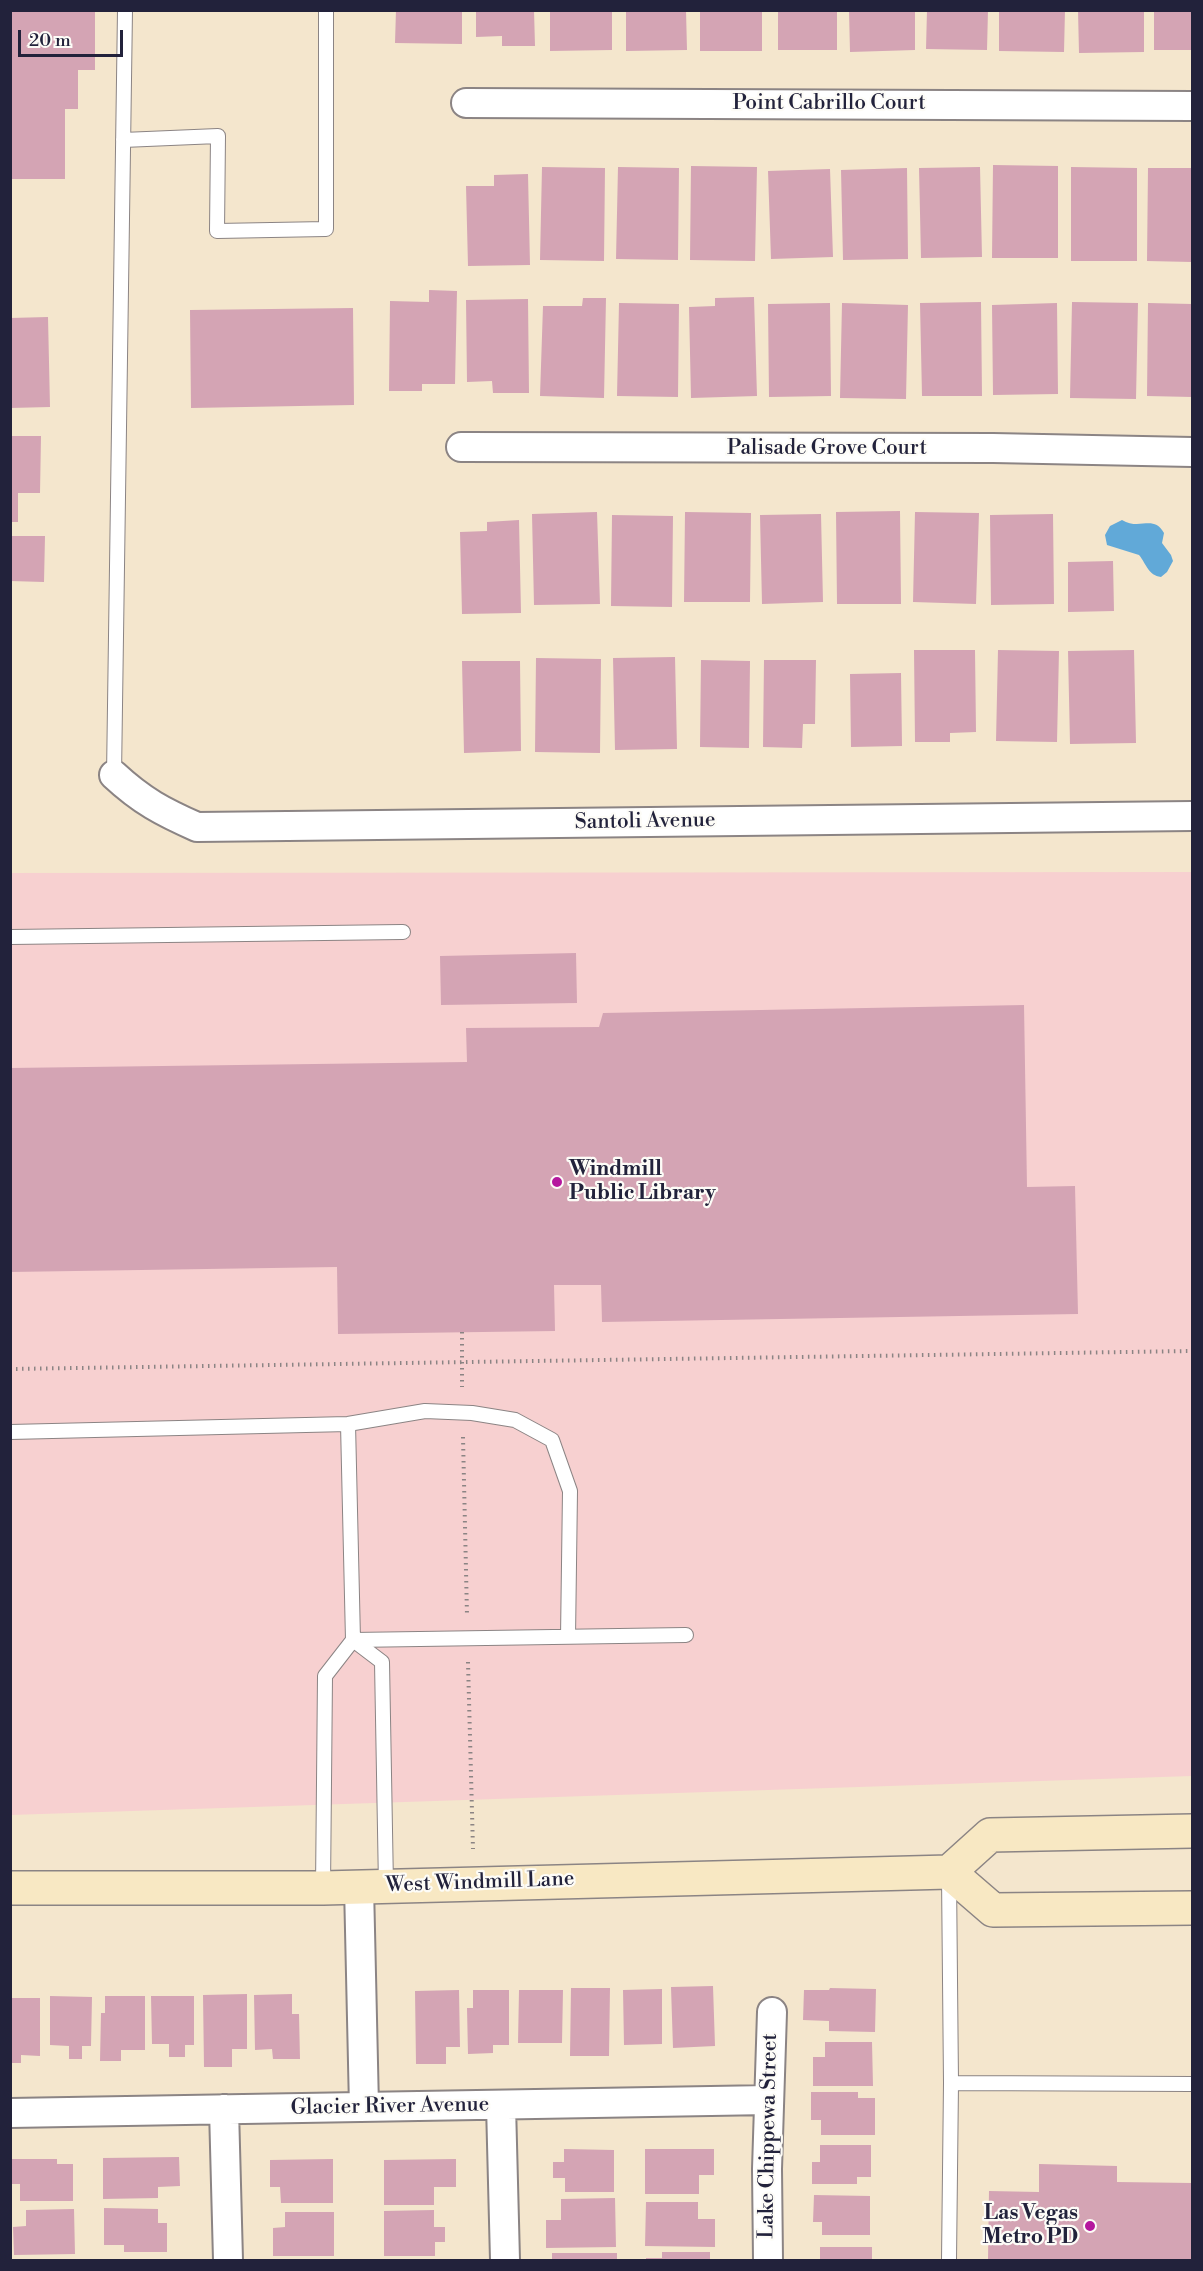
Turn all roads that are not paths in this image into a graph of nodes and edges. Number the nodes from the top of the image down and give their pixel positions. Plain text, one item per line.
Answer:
1 (125, 10) edge
2 (326, 10) edge
3 (466, 103) dead end
4 (1192, 106) edge
5 (123, 140) junction
6 (461, 447) dead end
7 (1192, 452) edge
8 (114, 775) joint
9 (1192, 816) edge
10 (403, 932) dead end
11 (10, 937) edge
12 (348, 1424) junction
13 (10, 1432) edge
14 (686, 1635) dead end
15 (568, 1637) junction
16 (353, 1640) junction
17 (1192, 1831) edge
18 (949, 1872) junction
19 (372, 1886) junction
20 (10, 1888) edge
21 (323, 1888) junction
22 (1192, 1908) edge
23 (772, 2012) dead end
24 (951, 2083) junction
25 (1192, 2085) edge
26 (769, 2100) junction
27 (501, 2105) junction
28 (364, 2107) junction
29 (224, 2109) junction
30 (10, 2113) edge
31 (228, 2260) edge
32 (505, 2260) edge
33 (768, 2260) edge
34 (949, 2260) edge

1 - 5 lane
2 - 5 lane
3 - 4 street, Point Cabrillo Court
5 - 8 lane
6 - 7 street, Palisade Grove Court
8 - 9 street, Santoli Avenue
10 - 11 lane
12 - 13 lane
12 - 15 lane
12 - 16 lane
14 - 15 lane
15 - 16 lane
16 - 19 lane
16 - 21 lane
17 - 18 main road
18 - 19 main road, West Windmill Lane
18 - 22 main road
18 - 24 lane
19 - 21 main road, West Windmill Lane
19 - 28 street
20 - 21 main road, West Windmill Lane
23 - 26 street, Lake Chippewa Street
24 - 25 lane
24 - 34 lane
26 - 27 street, Glacier River Avenue
26 - 33 street, Lake Chippewa Street
27 - 28 street, Glacier River Avenue
27 - 32 street
28 - 29 street, Glacier River Avenue
29 - 30 street, Glacier River Avenue
29 - 31 street

